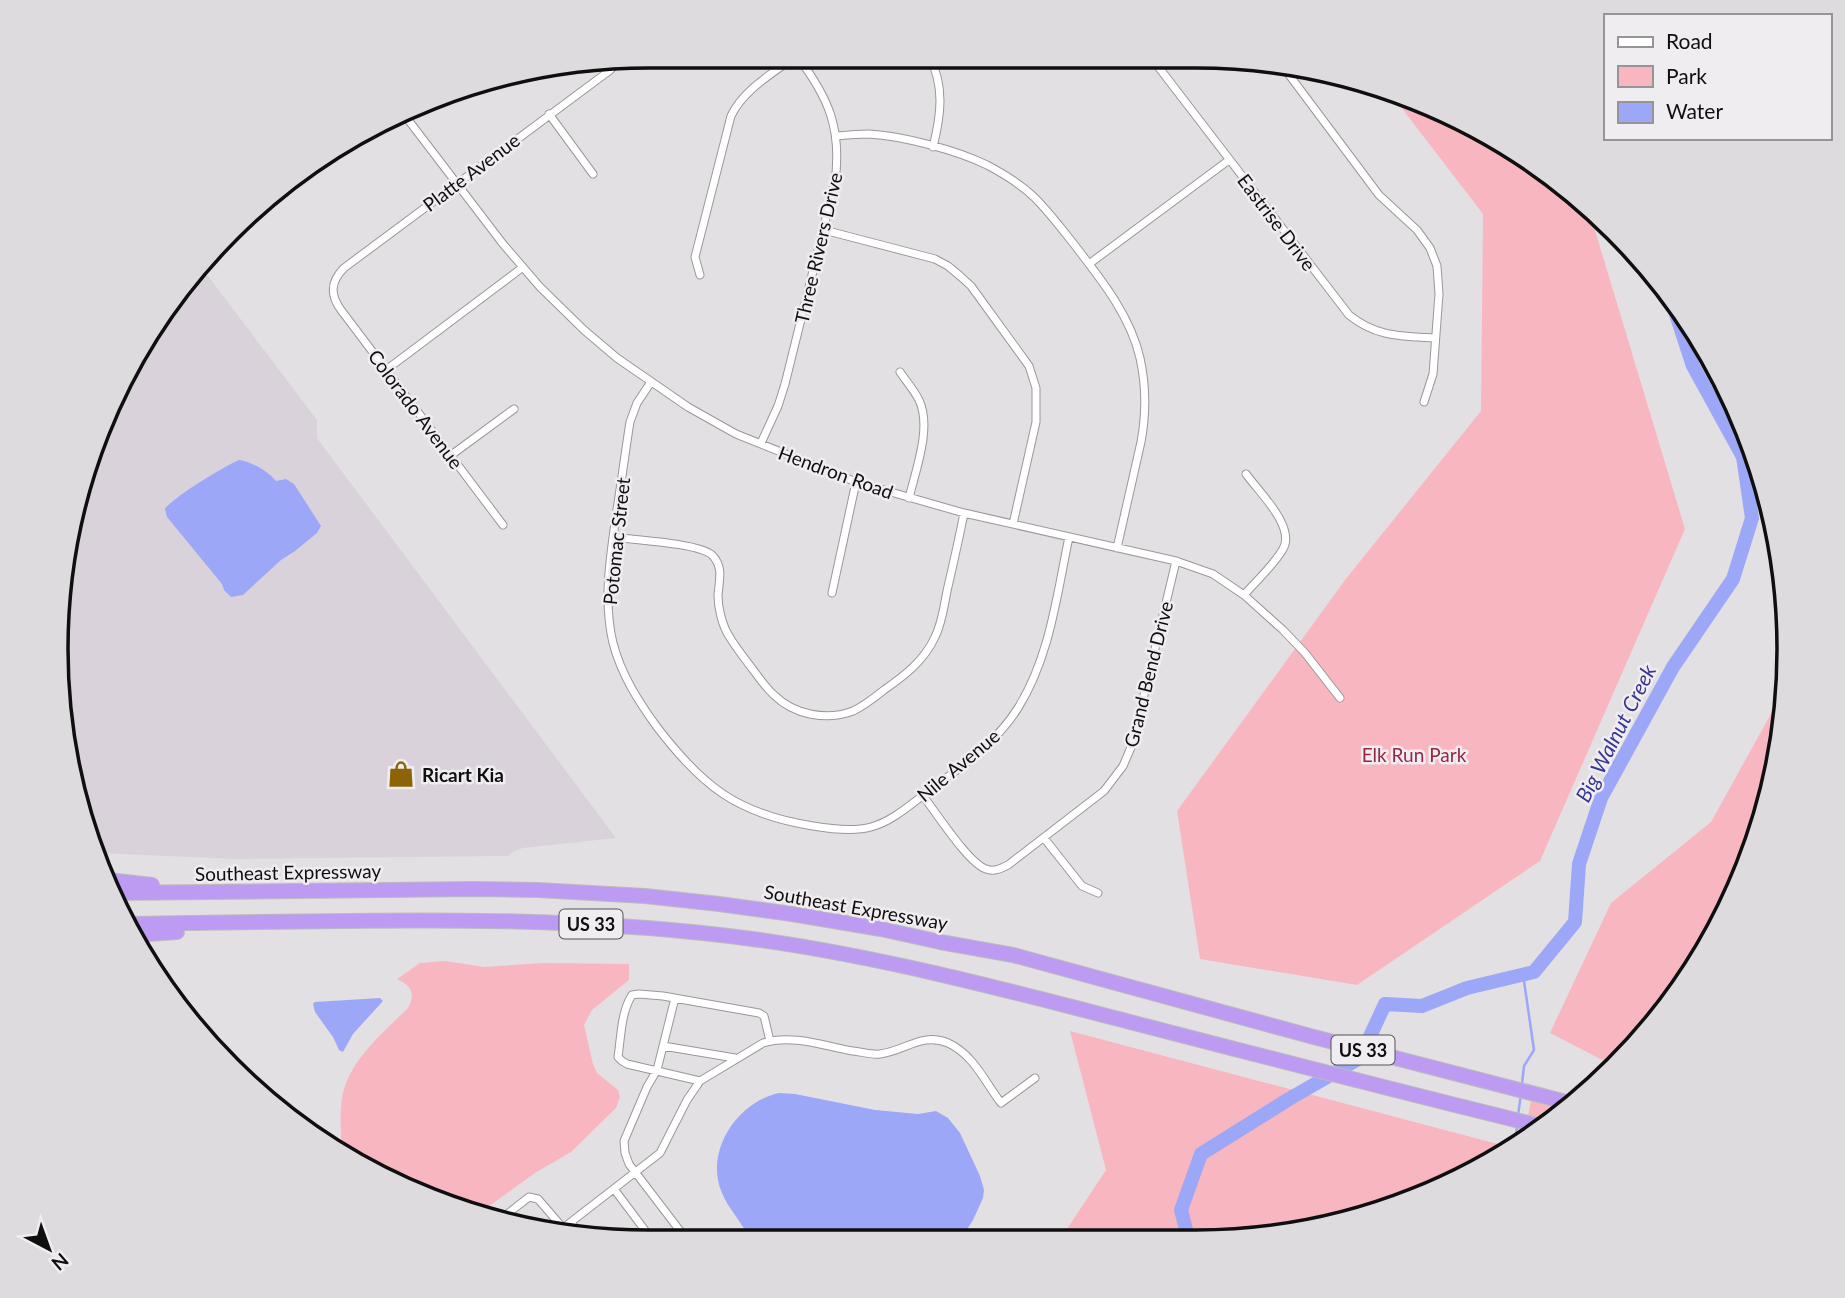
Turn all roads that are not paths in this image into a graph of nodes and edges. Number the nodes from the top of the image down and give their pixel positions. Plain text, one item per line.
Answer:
1 (781, 68) edge
2 (805, 68) edge
3 (935, 68) edge
4 (1159, 68) edge
5 (611, 69) edge
6 (1290, 76) edge
7 (549, 114) junction
8 (409, 120) edge
9 (837, 136) junction
10 (933, 147) junction
11 (1229, 160) junction
12 (593, 174) dead end
13 (457, 183) junction
14 (824, 230) junction
15 (1089, 264) junction
16 (523, 267) junction
17 (700, 275) dead end
18 (333, 292) joint
19 (1435, 338) junction
20 (386, 370) junction
21 (900, 372) dead end
22 (651, 382) junction
23 (1424, 401) dead end
24 (514, 409) dead end
25 (761, 443) junction
26 (450, 456) junction
27 (1246, 474) dead end
28 (856, 482) junction
29 (909, 498) junction
30 (964, 513) junction
31 (1013, 524) junction
32 (503, 525) dead end
33 (613, 537) junction
34 (1069, 537) junction
35 (1117, 548) junction
36 (1175, 561) junction
37 (832, 593) dead end
38 (1244, 595) junction
39 (1340, 698) dead end
40 (923, 796) junction
41 (799, 824) joint
42 (1044, 838) junction
43 (117, 881) edge
44 (202, 892) junction
45 (122, 893) edge
46 (1098, 893) dead end
47 (247, 923) junction
48 (138, 924) edge
49 (143, 934) edge
50 (675, 998) junction
51 (770, 1041) junction
52 (663, 1046) junction
53 (735, 1059) junction
54 (657, 1070) junction
55 (1035, 1078) dead end
56 (700, 1081) junction
57 (1561, 1101) edge
58 (1531, 1124) edge
59 (636, 1172) junction
60 (614, 1189) junction
61 (509, 1212) edge
62 (554, 1222) edge
63 (571, 1222) junction
64 (568, 1224) edge
65 (573, 1225) edge
66 (645, 1230) edge
67 (680, 1230) edge

1 - 17 street
2 - 9 street, Three Rivers Drive
3 - 10 street
4 - 11 street, Eastrise Drive
5 - 7 street, Platte Avenue
6 - 19 street
7 - 12 street
7 - 13 street, Platte Avenue
8 - 13 street, Hendron Road
9 - 10 street
9 - 14 street, Three Rivers Drive
10 - 15 street
11 - 15 street
11 - 19 street, Eastrise Drive
13 - 16 street, Hendron Road
13 - 18 street, Platte Avenue
14 - 25 street, Three Rivers Drive
14 - 31 street
15 - 35 street
16 - 20 street
16 - 22 street, Hendron Road
18 - 20 street, Colorado Avenue
19 - 23 street
20 - 26 street, Colorado Avenue
21 - 29 street
22 - 25 street, Hendron Road
22 - 33 street, Potomac Street
24 - 26 street
25 - 28 street, Hendron Road
26 - 32 street, Colorado Avenue
27 - 38 street
28 - 29 street, Hendron Road
28 - 37 street
29 - 30 street, Hendron Road
30 - 31 street, Hendron Road
30 - 33 street
31 - 34 street, Hendron Road
33 - 41 street, Potomac Street
34 - 35 street, Hendron Road
34 - 40 street, Nile Avenue
35 - 36 street, Hendron Road
36 - 38 street, Hendron Road
36 - 42 street, Grand Bend Drive
38 - 39 street, Hendron Road
40 - 41 street, Nile Avenue
40 - 42 street, Grand Bend Drive
42 - 46 street
43 - 44 highway
44 - 45 highway, Southeast Expressway / US 33
44 - 57 highway, Southeast Expressway / US 33
47 - 48 highway, US 33
47 - 49 highway
47 - 58 highway, US 33
50 - 51 street
50 - 52 street
50 - 54 street
51 - 53 street
51 - 55 street
52 - 53 street
52 - 54 street
53 - 56 street
54 - 56 street
54 - 59 street
56 - 59 street
59 - 60 street
59 - 67 street
60 - 63 street
60 - 66 street
61 - 62 street
63 - 64 street
63 - 65 street

